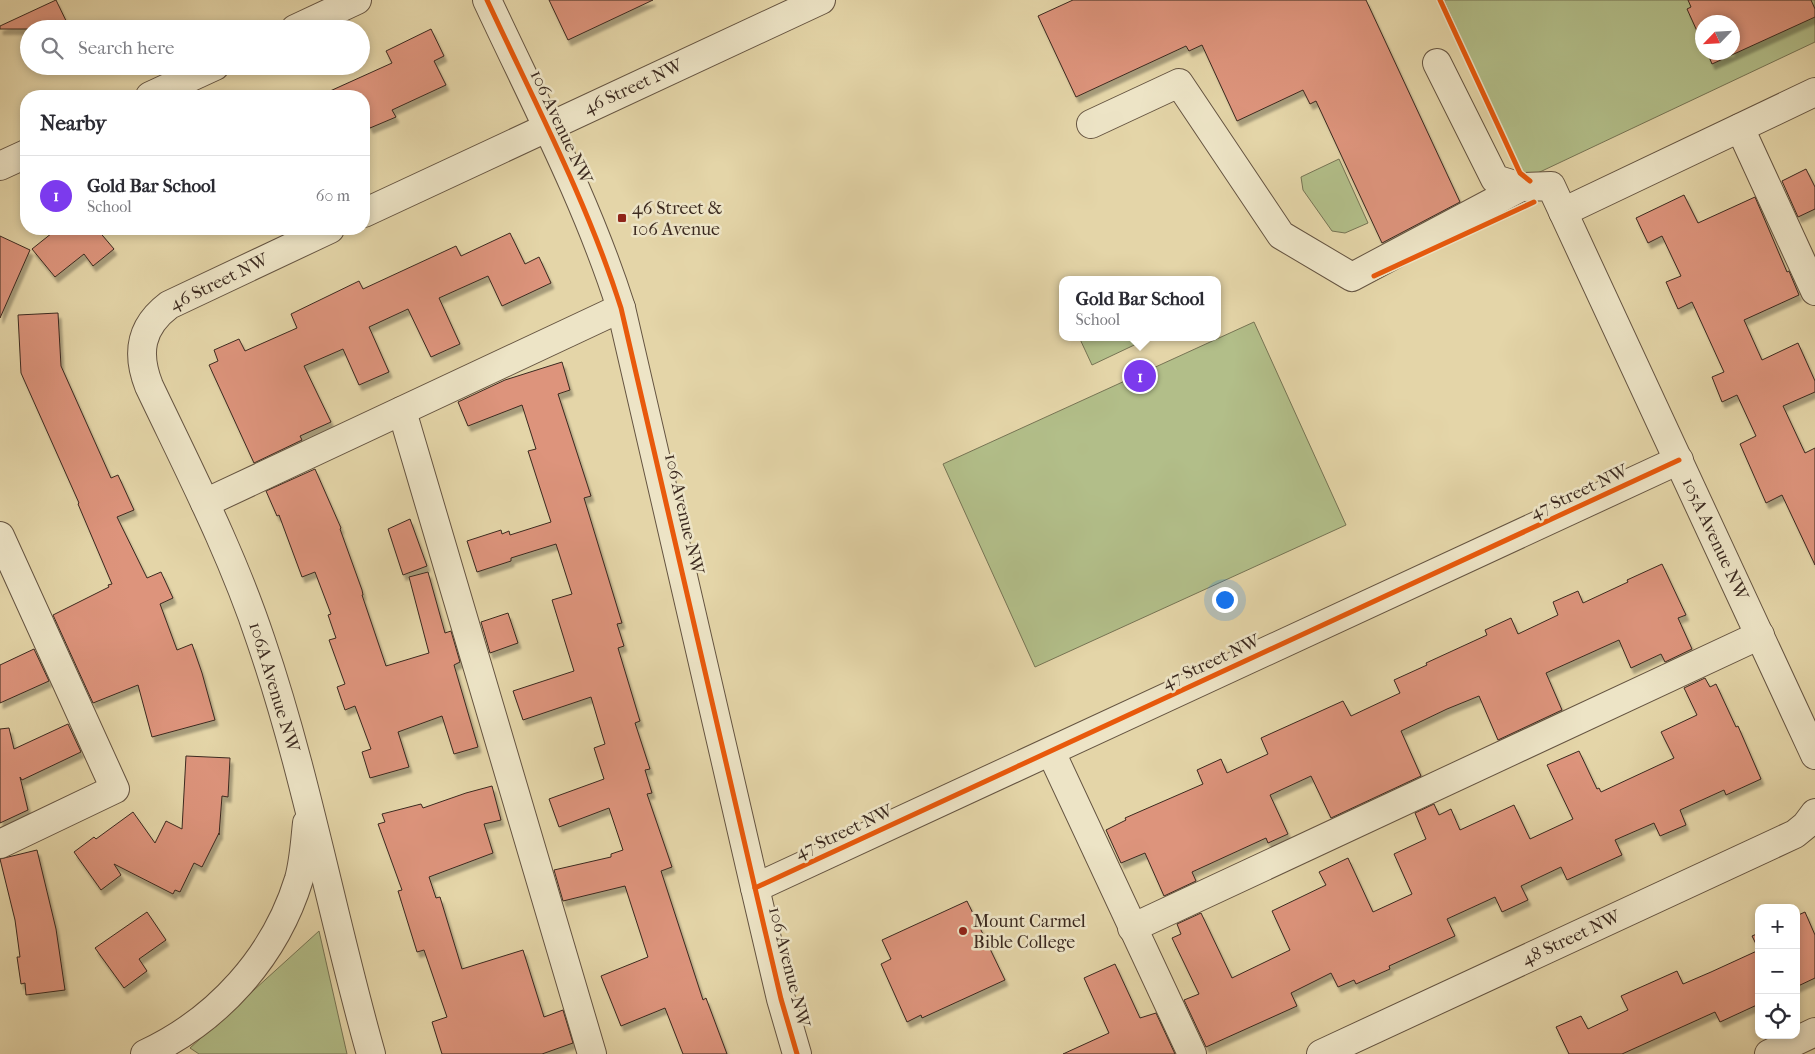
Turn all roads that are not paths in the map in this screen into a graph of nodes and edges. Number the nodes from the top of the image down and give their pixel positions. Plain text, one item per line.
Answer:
1 (357, 0) edge
2 (487, 0) edge
3 (821, 0) edge
4 (314, 20) edge
5 (1437, 63) dead end
6 (196, 75) edge
7 (163, 90) edge
8 (1815, 92) edge
9 (1091, 124) dead end
10 (546, 127) junction
11 (1740, 128) junction
12 (20, 157) edge
13 (0, 166) edge
14 (1521, 187) junction
15 (370, 210) edge
16 (1563, 212) junction
17 (317, 235) edge
18 (1815, 291) edge
19 (621, 308) junction
20 (145, 334) joint
21 (402, 411) junction
22 (1678, 460) junction
23 (204, 503) junction
24 (0, 536) edge
25 (1760, 635) junction
26 (1051, 752) junction
27 (1815, 755) edge
28 (309, 809) junction
29 (1815, 813) edge
30 (0, 844) edge
31 (755, 888) junction
32 (1132, 928) junction
33 (1815, 1032) edge
34 (145, 1054) edge
35 (371, 1054) edge
36 (592, 1054) edge
37 (798, 1054) edge
38 (1192, 1054) edge
39 (1321, 1054) edge
40 (1769, 1054) edge

1 - 4 street
2 - 10 street, 106 Avenue NW
3 - 10 street, 46 Street NW
5 - 14 street
6 - 7 street
8 - 11 street
9 - 14 street
10 - 15 street, 46 Street NW
10 - 19 street, 106 Avenue NW
11 - 16 street
11 - 18 street
12 - 13 street
14 - 16 street, 105A Avenue NW
16 - 22 street, 105A Avenue NW
17 - 20 street, 46 Street NW
19 - 21 street
19 - 31 street, 106 Avenue NW
20 - 23 street, 106A Avenue NW
21 - 23 street
21 - 36 street
22 - 25 street, 105A Avenue NW
22 - 26 street, 47 Street NW
23 - 28 street, 106A Avenue NW
24 - 30 street
25 - 27 street, 105A Avenue NW
25 - 32 street
26 - 31 street, 47 Street NW
26 - 32 street
28 - 34 street
28 - 35 street, 106A Avenue NW
29 - 39 street, 48 Street NW
31 - 37 street, 106 Avenue NW
32 - 38 street
33 - 40 street

